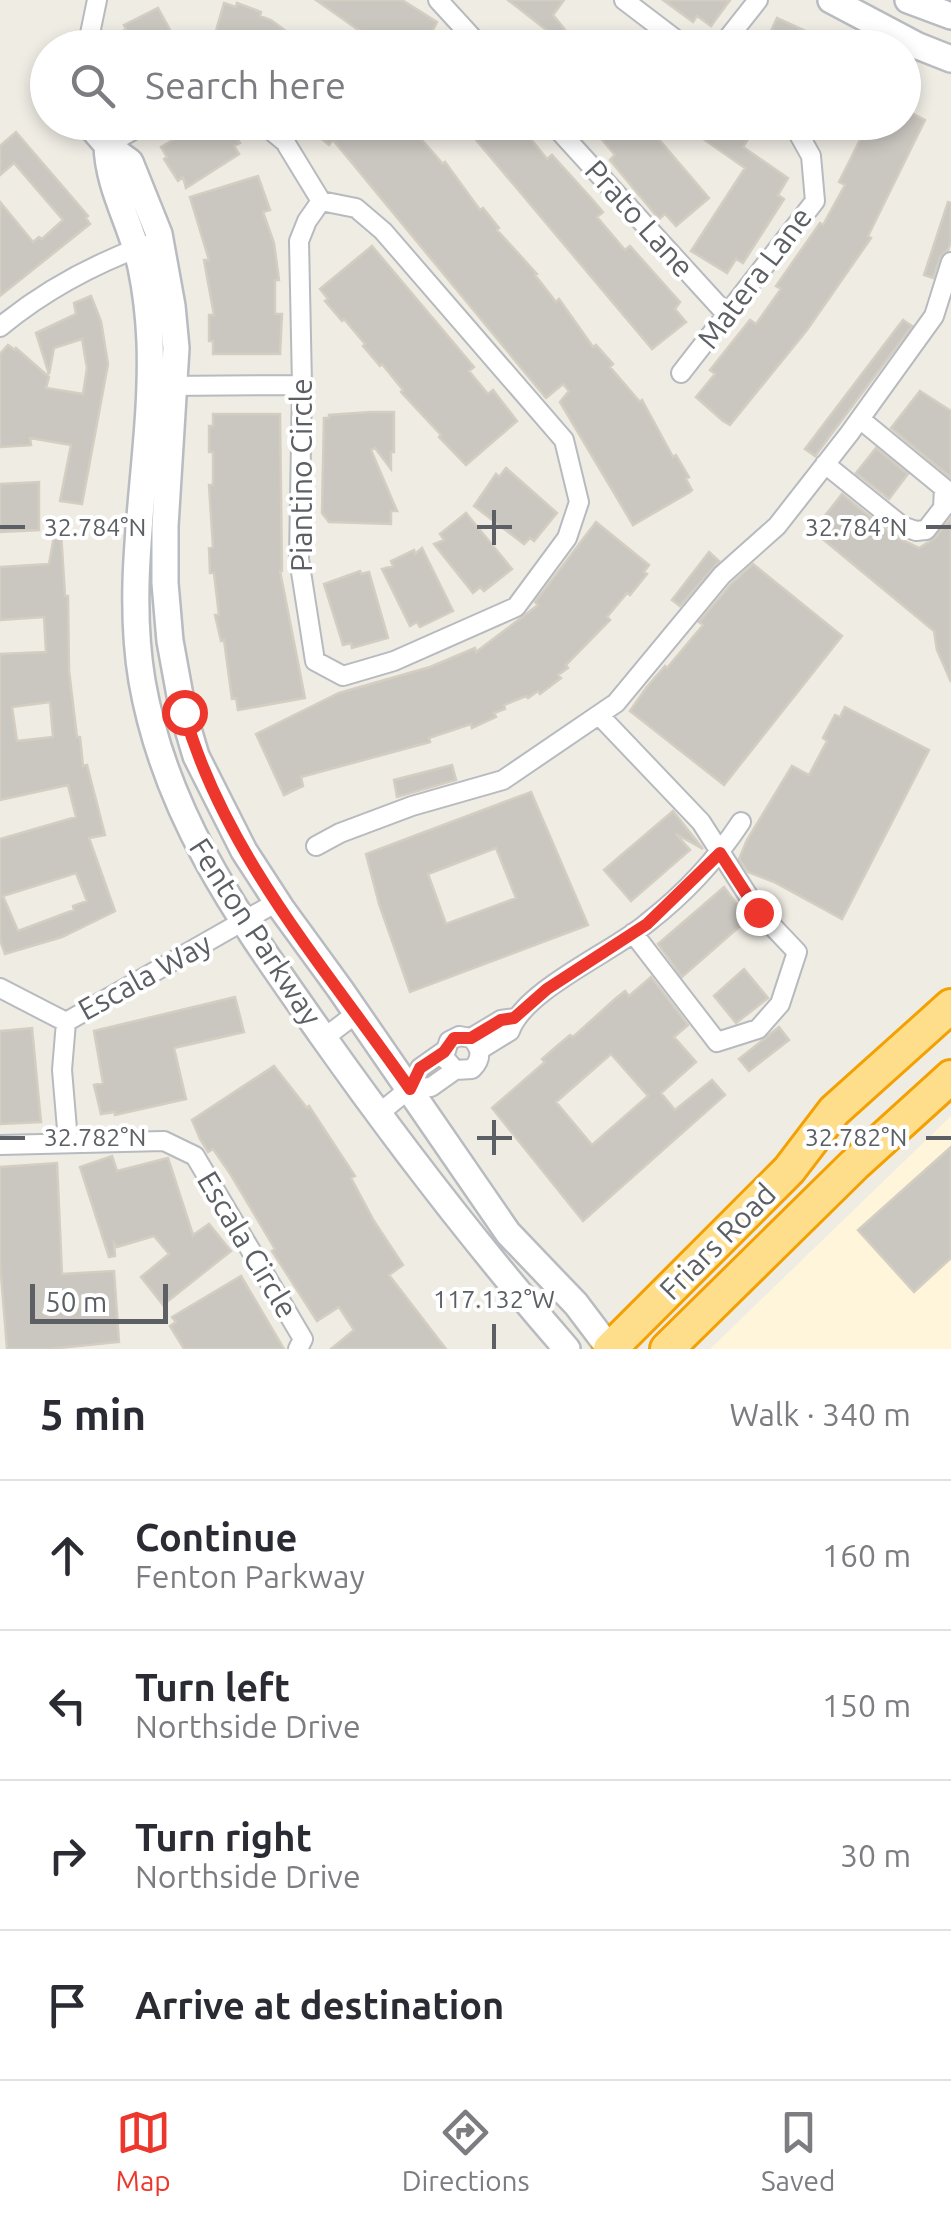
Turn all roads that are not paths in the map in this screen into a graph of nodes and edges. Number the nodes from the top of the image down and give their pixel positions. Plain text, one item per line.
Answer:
1 (97, 0) edge
2 (438, 0) edge
3 (624, 0) edge
4 (758, 0) edge
5 (831, 0) edge
6 (908, 0) edge
7 (951, 16) edge
8 (91, 30) edge
9 (466, 30) edge
10 (663, 30) edge
11 (734, 30) edge
12 (888, 30) edge
13 (921, 47) edge
14 (951, 59) edge
15 (103, 140) edge
16 (116, 140) edge
17 (283, 140) edge
18 (567, 140) edge
19 (803, 140) edge
20 (107, 145) junction
21 (321, 201) junction
22 (160, 240) junction
23 (135, 249) junction
24 (951, 262) edge
25 (728, 316) junction
26 (943, 320) edge
27 (0, 328) edge
28 (681, 373) dead end
29 (302, 385) junction
30 (162, 386) junction
31 (860, 419) junction
32 (825, 464) junction
33 (599, 715) junction
34 (741, 822) dead end
35 (316, 846) dead end
36 (720, 853) junction
37 (277, 902) junction
38 (243, 922) junction
39 (633, 933) junction
40 (0, 988) edge
41 (951, 1006) edge
42 (357, 1013) junction
43 (66, 1022) junction
44 (324, 1038) junction
45 (475, 1044) junction
46 (444, 1052) junction
47 (455, 1070) junction
48 (951, 1077) edge
49 (410, 1089) junction
50 (378, 1115) junction
51 (68, 1142) junction
52 (0, 1145) edge
53 (298, 1349) edge
54 (567, 1349) edge
55 (610, 1349) edge
56 (667, 1349) edge

1 - 8 street
2 - 9 street
3 - 10 street
4 - 11 street
5 - 12 street
6 - 7 street
13 - 14 street
15 - 20 street, Fenton Parkway
16 - 20 street
17 - 21 street
18 - 25 street, Prato Lane
19 - 25 street, Matera Lane
20 - 22 street, Fenton Parkway
20 - 23 street, Fenton Parkway
21 - 29 street, Piantino Circle
21 - 29 street, Piantino Circle
22 - 23 street
22 - 30 street, Fenton Parkway
23 - 27 street
23 - 30 street, Fenton Parkway
24 - 26 street
25 - 28 street, Matera Lane
26 - 31 street
29 - 30 street
30 - 37 street, Fenton Parkway
30 - 38 street, Fenton Parkway
31 - 32 street
31 - 32 street
32 - 33 street
33 - 35 street
33 - 36 street
34 - 36 street
36 - 39 street
36 - 39 street
37 - 38 street, Escala Way
37 - 42 street, Fenton Parkway
38 - 43 street, Escala Way
38 - 44 street, Fenton Parkway
39 - 45 street
40 - 43 street
41 - 55 highway, Friars Road
42 - 44 street
42 - 49 street, Fenton Parkway
43 - 51 street, Escala Way
44 - 50 street, Fenton Parkway
45 - 46 street
45 - 47 street
46 - 47 street
46 - 49 street
47 - 49 street
48 - 56 highway, Friars Road
49 - 50 street
49 - 55 street, Fenton Parkway
50 - 54 street, Fenton Parkway
51 - 52 street, Escala Circle
51 - 53 street, Escala Circle

